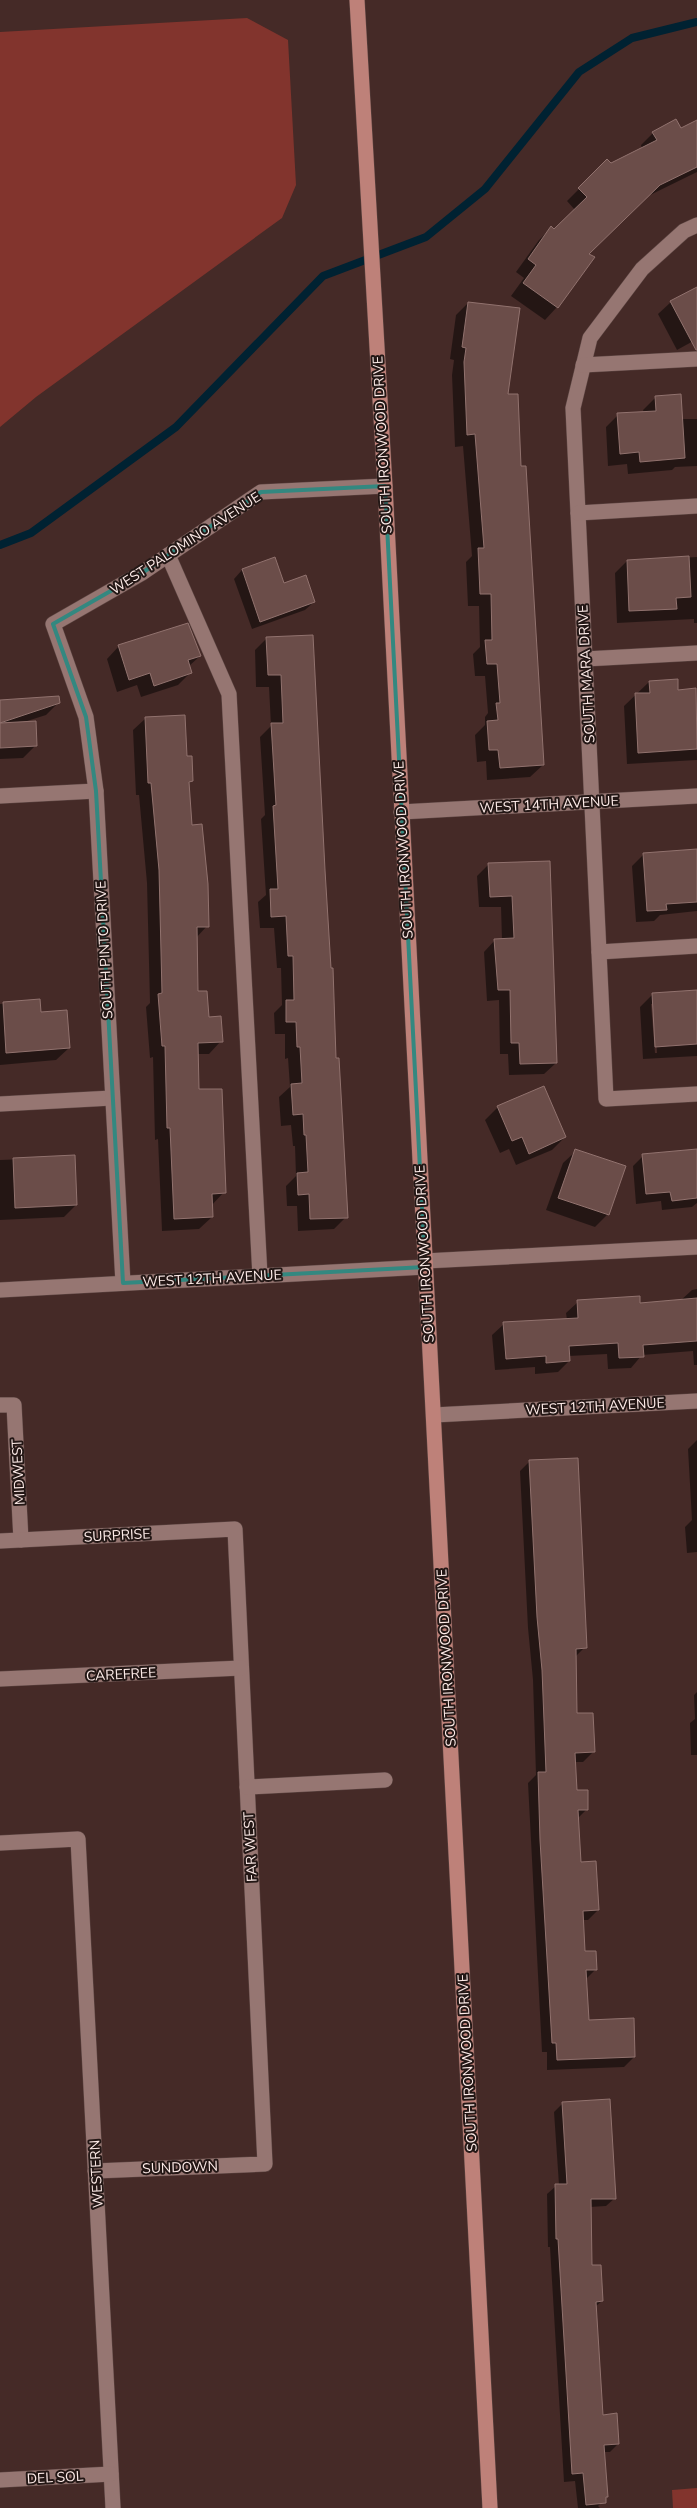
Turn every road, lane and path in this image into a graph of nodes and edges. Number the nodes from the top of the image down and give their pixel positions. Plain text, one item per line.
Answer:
1 (357, 0) edge
2 (697, 225) edge
3 (697, 359) edge
4 (583, 365) junction
5 (385, 486) junction
6 (697, 506) edge
7 (578, 513) junction
8 (168, 555) junction
9 (53, 624) joint
10 (697, 653) edge
11 (586, 659) junction
12 (96, 790) junction
13 (0, 796) edge
14 (697, 796) edge
15 (593, 802) junction
16 (401, 812) junction
17 (697, 946) edge
18 (600, 952) junction
19 (697, 1094) edge
20 (112, 1098) junction
21 (0, 1104) edge
22 (697, 1247) edge
23 (425, 1264) junction
24 (260, 1276) junction
25 (123, 1283) junction
26 (0, 1290) edge
27 (697, 1401) edge
28 (7, 1405) edge
29 (434, 1415) junction
30 (234, 1529) joint
31 (21, 1540) junction
32 (0, 1541) edge
33 (242, 1668) junction
34 (0, 1679) edge
35 (385, 1780) dead end
36 (247, 1787) junction
37 (0, 1844) edge
38 (266, 2164) joint
39 (95, 2171) junction
40 (111, 2474) junction
41 (0, 2480) edge
42 (113, 2508) edge
43 (490, 2508) edge

1 - 5 main road, SOUTH IRONWOOD DRIVE
2 - 4 street, SOUTH MARA DRIVE
3 - 4 street
4 - 7 street, SOUTH MARA DRIVE
5 - 8 street, WEST PALOMINO AVENUE
5 - 16 main road, SOUTH IRONWOOD DRIVE
6 - 7 street
7 - 11 street, SOUTH MARA DRIVE
8 - 9 street, WEST PALOMINO AVENUE
8 - 24 street
9 - 12 street, SOUTH PINTO DRIVE
10 - 11 street
11 - 15 street, SOUTH MARA DRIVE
12 - 13 street
12 - 20 street, SOUTH PINTO DRIVE
14 - 15 street, WEST 14TH AVENUE
15 - 16 street, WEST 14TH AVENUE
15 - 18 street, SOUTH MARA DRIVE
16 - 23 main road, SOUTH IRONWOOD DRIVE
17 - 18 street
18 - 19 street, SOUTH MARA DRIVE
20 - 21 street
20 - 25 street, SOUTH PINTO DRIVE
22 - 23 street, WEST 12TH AVENUE
23 - 24 street, WEST 12TH AVENUE
23 - 29 main road, SOUTH IRONWOOD DRIVE
24 - 25 street, WEST 12TH AVENUE
25 - 26 street, WEST 12TH AVENUE
27 - 29 street, WEST 12TH AVENUE
28 - 31 street, MIDWEST
29 - 43 main road, SOUTH IRONWOOD DRIVE
30 - 31 street, SURPRISE
30 - 33 street, FAR WEST
31 - 32 street, SURPRISE
33 - 34 street, CAREFREE
33 - 36 street, FAR WEST
35 - 36 street
36 - 38 street, FAR WEST
37 - 39 street, WESTERN
38 - 39 street, SUNDOWN
39 - 40 street, WESTERN
40 - 41 street, DEL SOL
40 - 42 street, WESTERN

